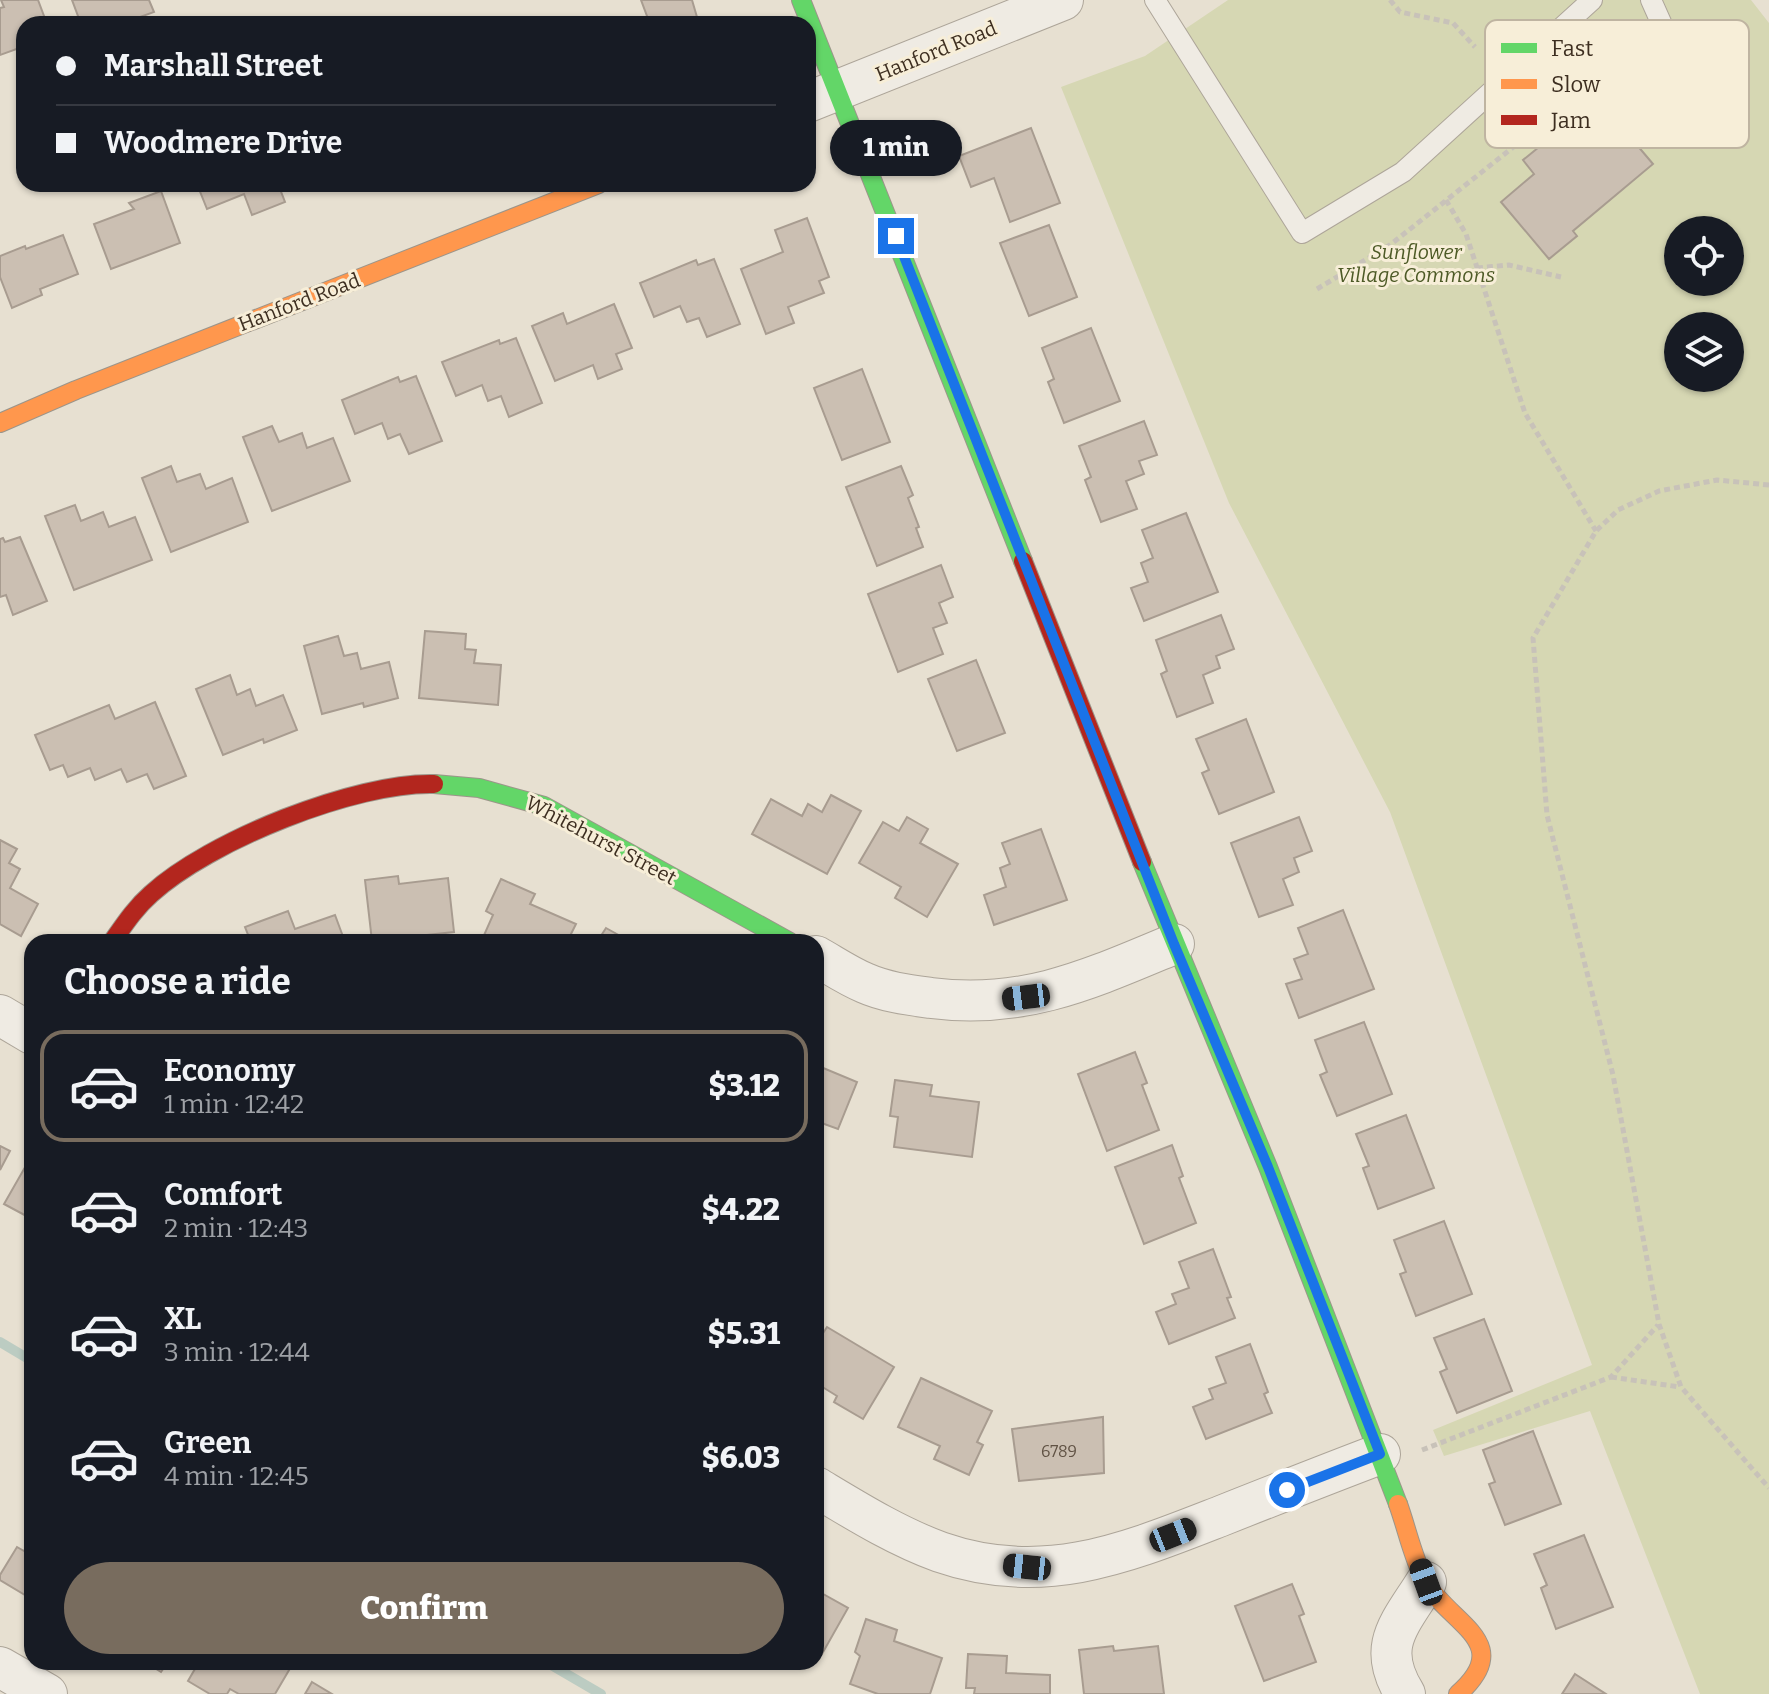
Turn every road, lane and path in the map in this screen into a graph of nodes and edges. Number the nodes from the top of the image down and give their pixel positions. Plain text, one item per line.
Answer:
1 (1063, 0) edge
2 (1155, 0) edge
3 (1390, 0) edge
4 (1592, 0) edge
5 (1651, 0) edge
6 (1570, 20) edge
7 (1660, 20) edge
8 (1475, 47) dead end
9 (816, 65) edge
10 (823, 96) edge
11 (1485, 97) edge
12 (1512, 148) edge
13 (579, 192) edge
14 (1446, 200) junction
15 (1477, 268) junction
16 (1561, 277) dead end
17 (1317, 289) dead end
18 (0, 423) edge
19 (1769, 485) edge
20 (1596, 531) junction
21 (116, 934) edge
22 (776, 934) edge
23 (1174, 944) junction
24 (824, 961) edge
25 (0, 1015) edge
26 (24, 1029) edge
27 (1659, 1324) junction
28 (1611, 1377) junction
29 (1681, 1387) junction
30 (1422, 1450) dead end
31 (1380, 1454) junction
32 (1769, 1488) edge
33 (824, 1492) edge
34 (1426, 1582) junction
35 (0, 1667) edge
36 (47, 1694) edge
37 (1405, 1694) edge
38 (1458, 1694) edge

1 - 10 street, Hanford Road
2 - 11 lane
3 - 8 path
4 - 6 lane
5 - 7 lane
9 - 10 street
10 - 23 street
12 - 14 path
13 - 18 street, Hanford Road
14 - 15 path
14 - 17 path
15 - 16 path
15 - 20 path
19 - 20 path
20 - 27 path
21 - 22 street, Whitehurst Street
23 - 24 street
23 - 31 street
25 - 26 street
27 - 28 path
27 - 29 path
28 - 29 path
28 - 30 path
29 - 32 path
31 - 33 street
31 - 34 street
34 - 37 street
34 - 38 street
35 - 36 street

